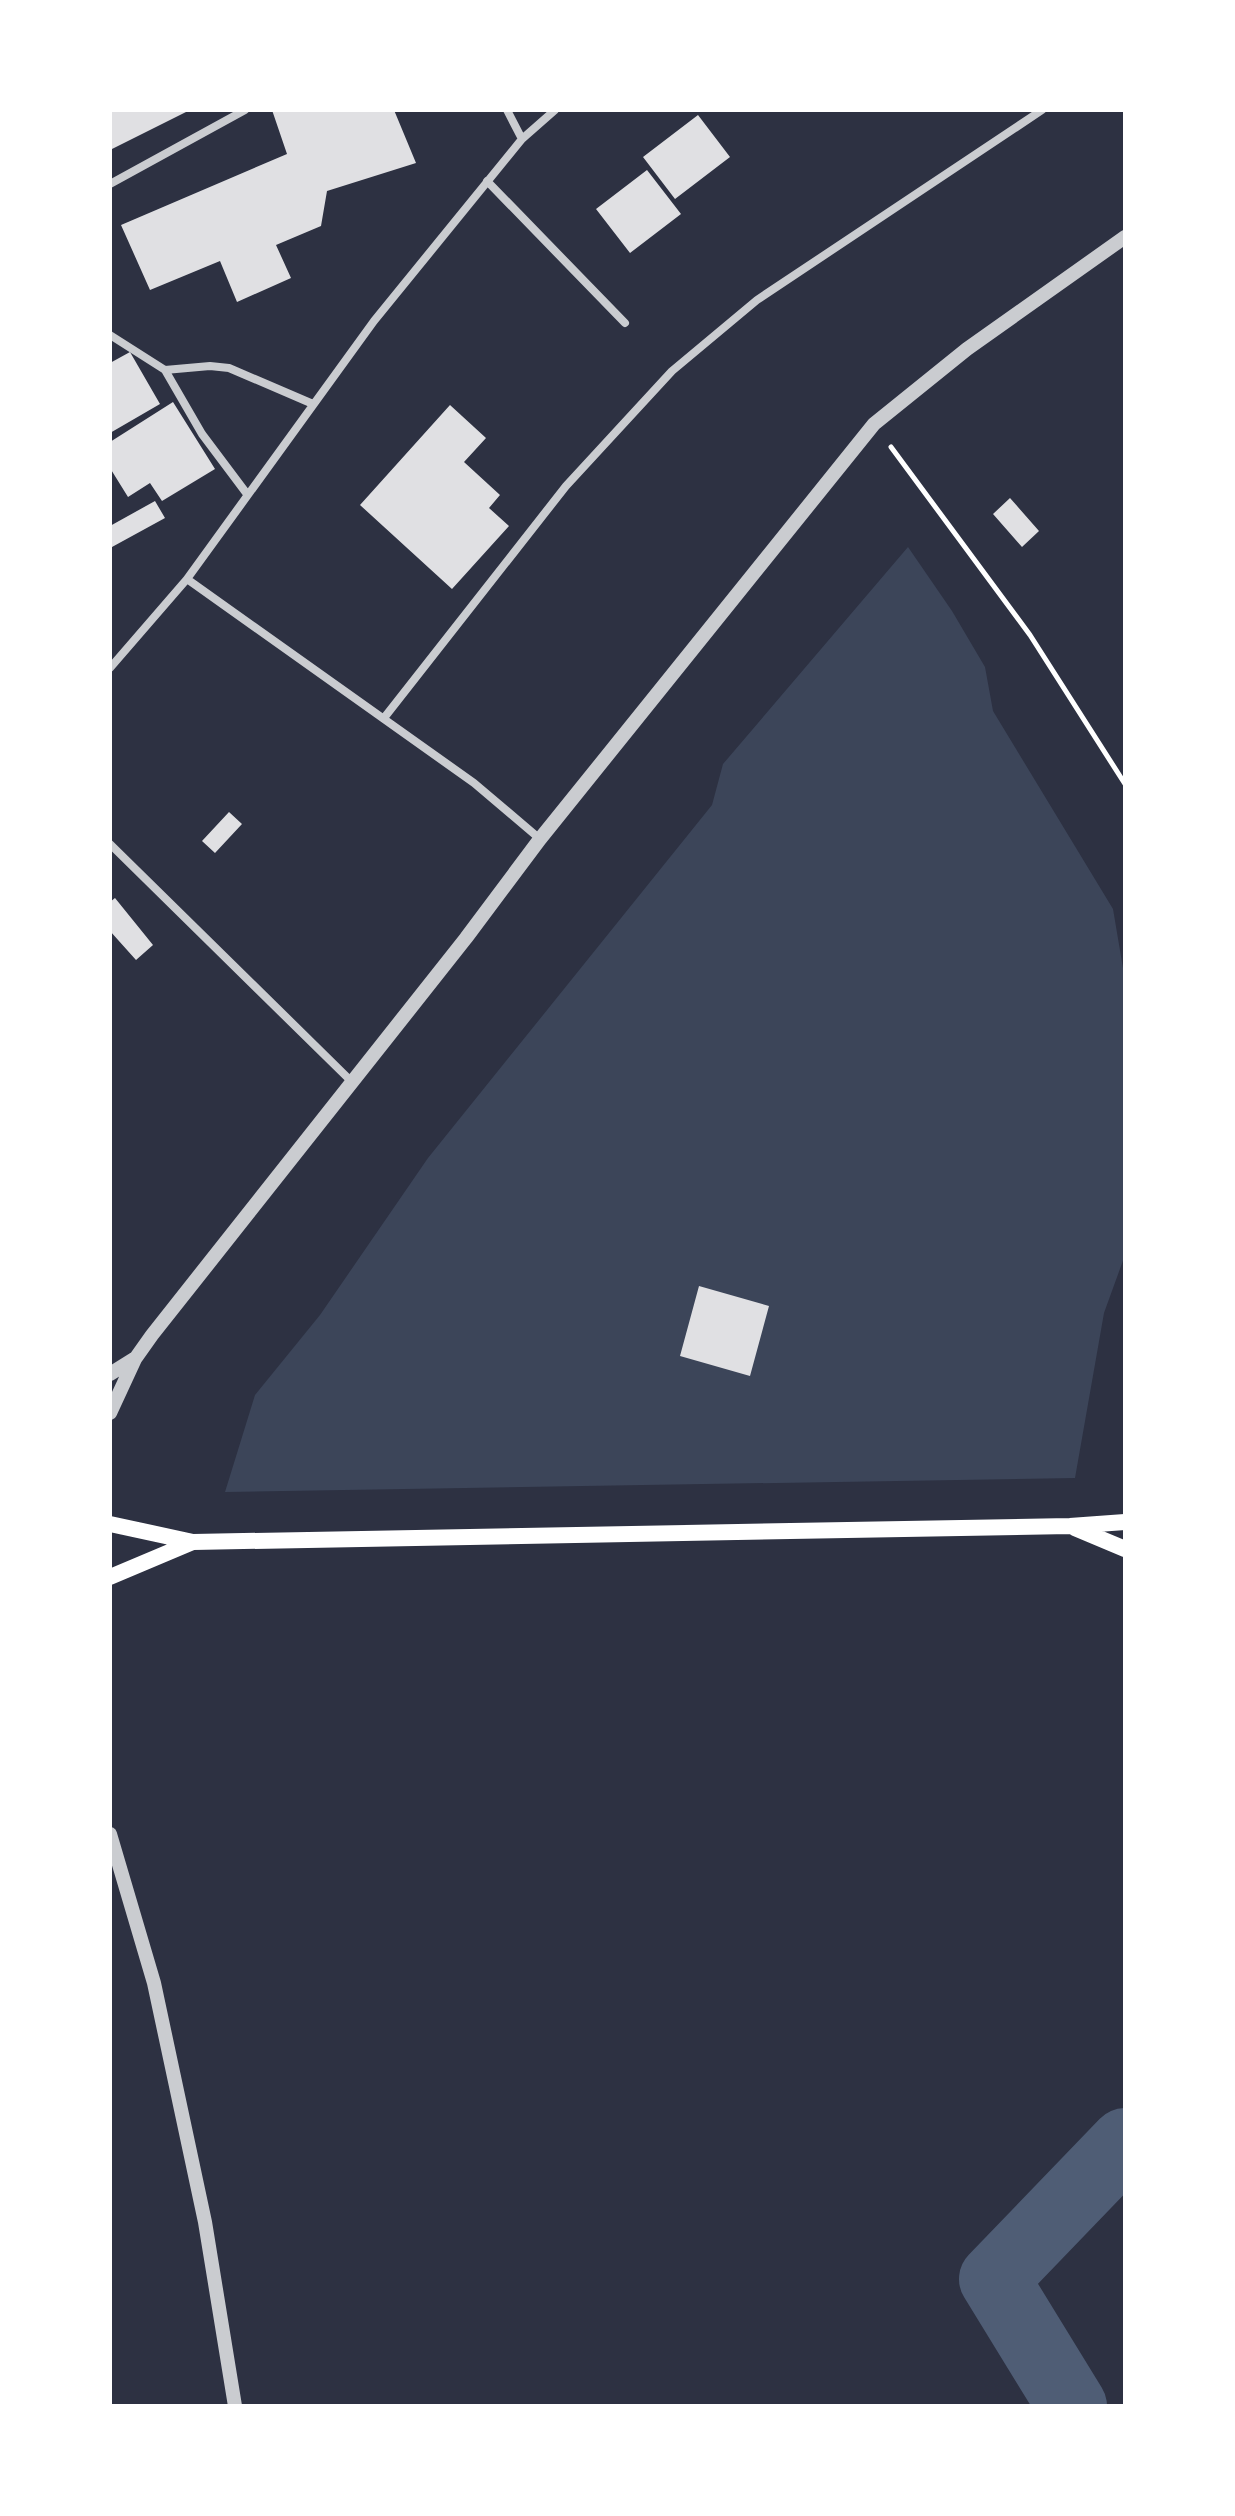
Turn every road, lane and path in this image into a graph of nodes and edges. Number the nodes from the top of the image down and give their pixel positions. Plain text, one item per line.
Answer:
1 (245, 110) edge
2 (507, 110) edge
3 (555, 110) edge
4 (1042, 110) edge
5 (522, 139) junction
6 (487, 181) junction
7 (110, 184) edge
8 (1125, 237) edge
9 (625, 323) dead end
10 (110, 335) edge
11 (120, 341) junction
12 (110, 346) edge
13 (165, 370) junction
14 (313, 404) junction
15 (874, 424) junction
16 (247, 494) junction
17 (187, 579) junction
18 (110, 668) edge
19 (384, 718) junction
20 (1125, 784) edge
21 (540, 839) junction
22 (110, 844) edge
23 (351, 1081) junction
24 (135, 1359) junction
25 (110, 1374) edge
26 (110, 1413) edge
27 (1125, 1522) edge
28 (110, 1524) edge
29 (1070, 1526) junction
30 (193, 1542) junction
31 (1125, 1549) edge
32 (110, 1577) edge
33 (110, 1834) edge
34 (235, 2406) edge

1 - 7 street
2 - 5 street
3 - 5 street
4 - 19 street
5 - 6 street
6 - 9 street
6 - 14 street
8 - 15 street
10 - 11 street
11 - 12 street
11 - 13 street
13 - 14 street
13 - 16 street
14 - 16 street
15 - 20 path
15 - 21 street
16 - 17 street
17 - 18 street
17 - 19 street
19 - 21 street
21 - 23 street
22 - 23 street
23 - 24 street
24 - 25 street
24 - 26 street
27 - 29 main road
28 - 30 main road
29 - 30 main road
29 - 31 main road
30 - 32 main road
33 - 34 street

